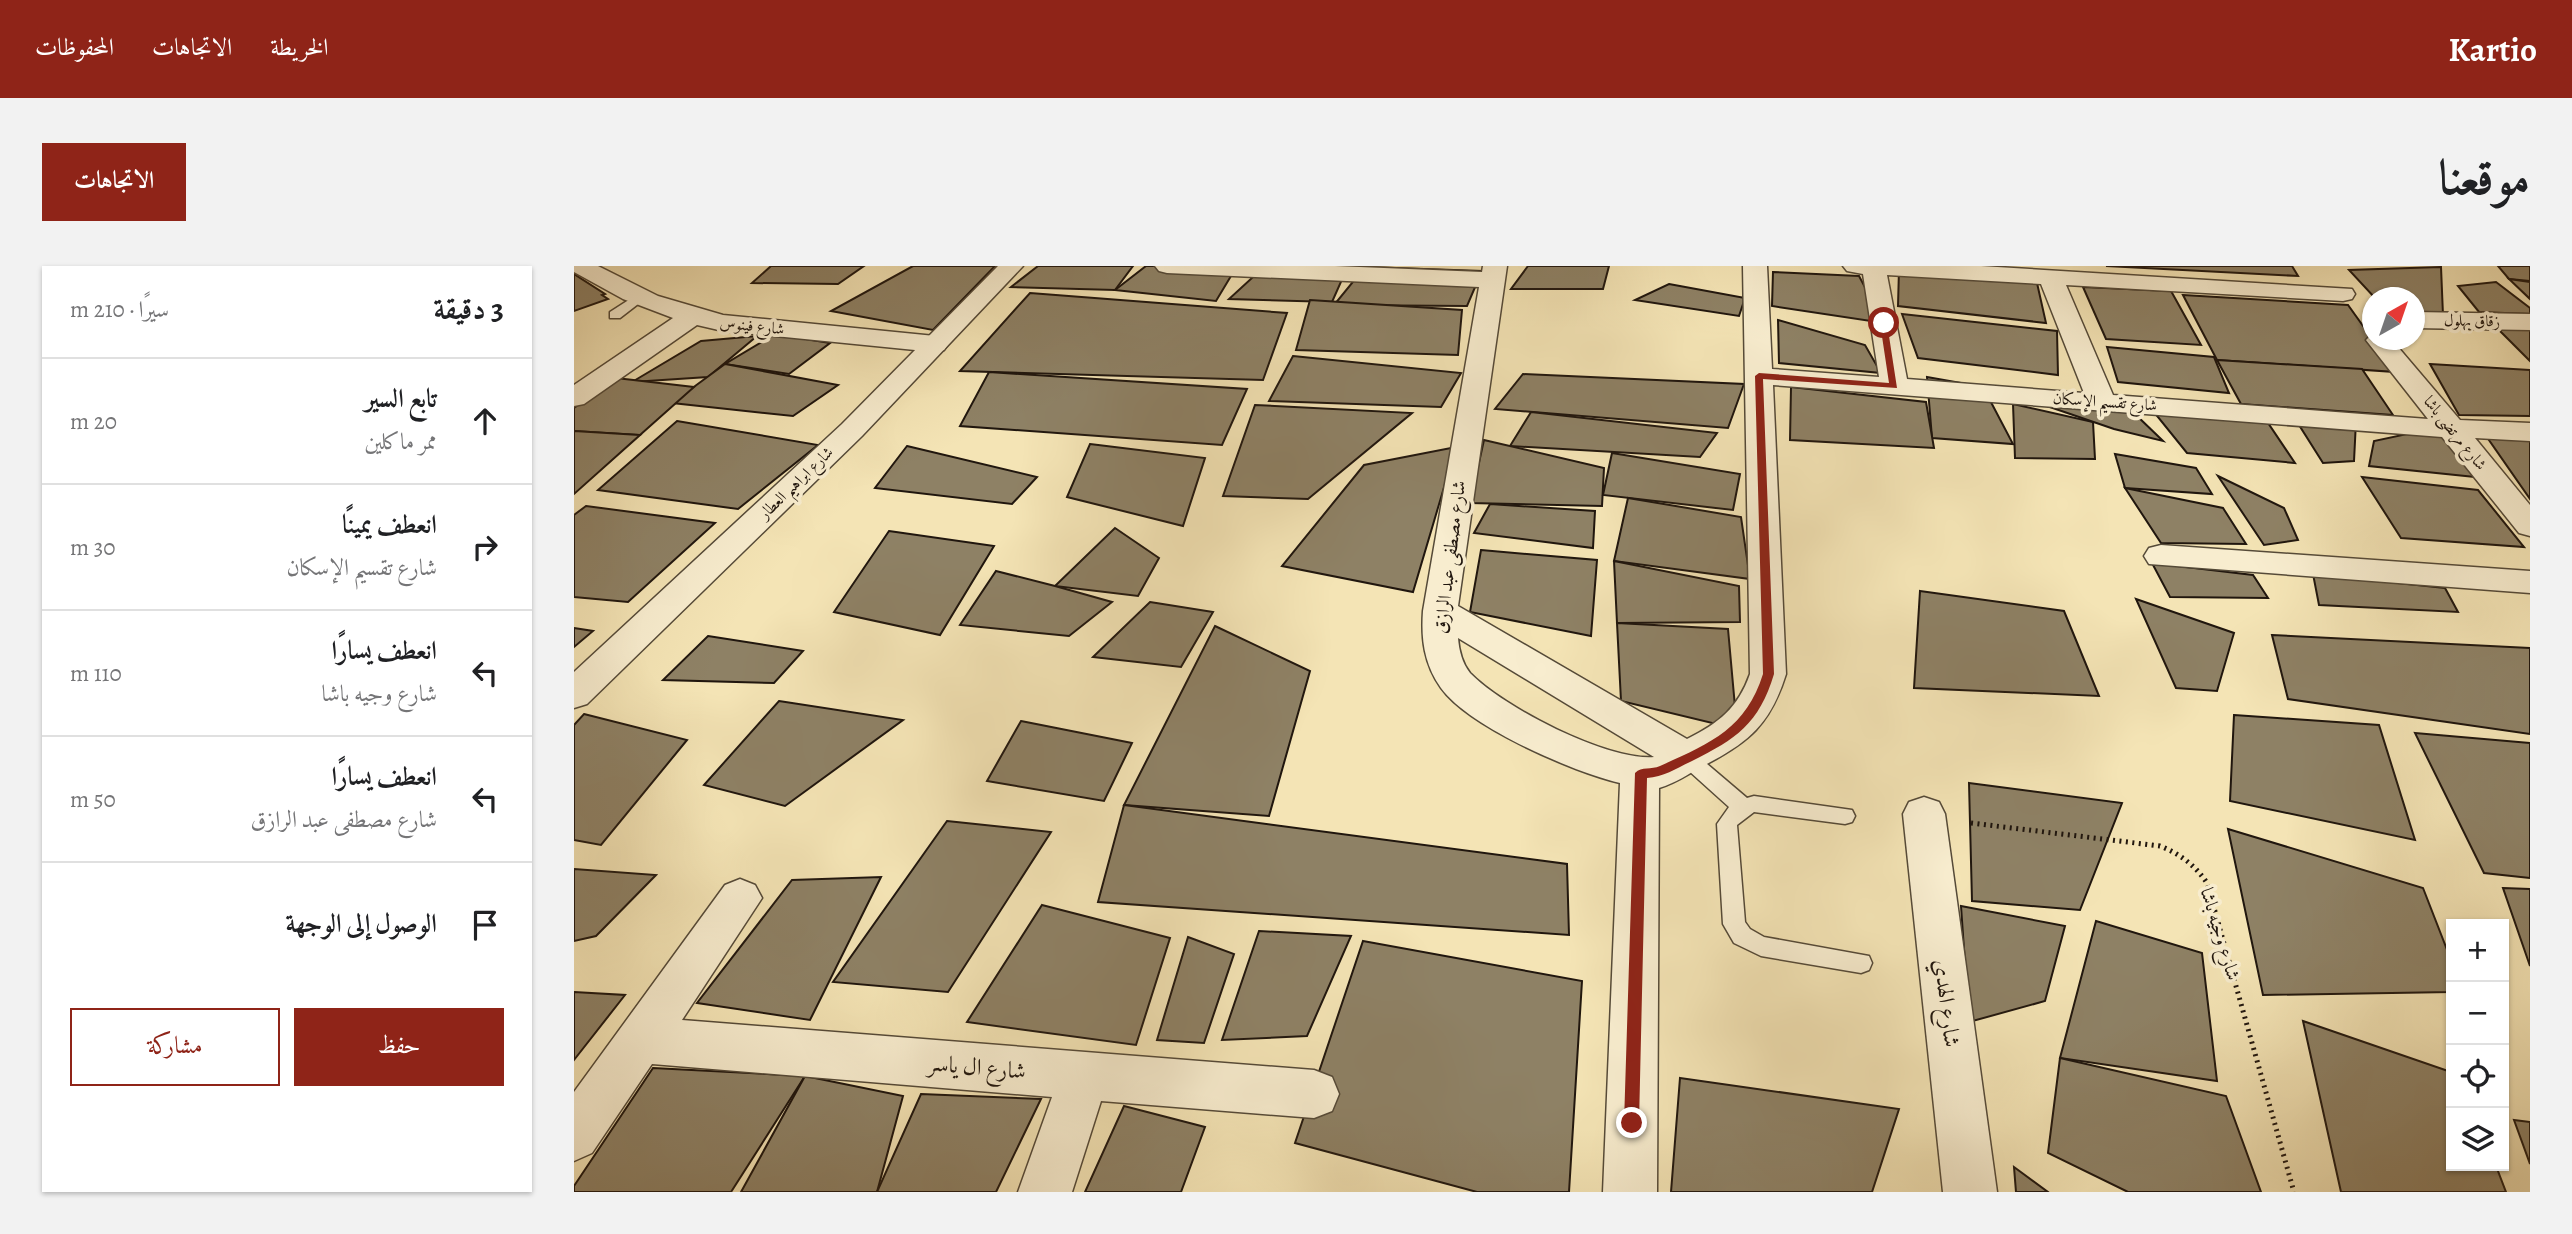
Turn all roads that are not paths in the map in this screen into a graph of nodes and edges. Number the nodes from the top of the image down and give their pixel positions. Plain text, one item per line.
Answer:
1 (583, 266) edge
2 (1011, 266) edge
3 (1167, 266) edge
4 (1755, 266) edge
5 (2320, 266) edge
6 (1864, 267) edge
7 (1254, 268) edge
8 (1911, 268) edge
9 (1494, 273) edge
10 (2050, 277) junction
11 (638, 298) junction
12 (615, 315) dead end
13 (691, 317) junction
14 (2362, 317) edge
15 (2362, 319) edge
16 (2425, 320) edge
17 (2530, 322) edge
18 (935, 344) junction
19 (2389, 350) edge
20 (1759, 376) junction
21 (1894, 386) junction
22 (574, 398) edge
23 (2102, 402) junction
24 (2451, 429) junction
25 (2530, 432) edge
26 (2530, 526) edge
27 (2161, 556) dead end
28 (2530, 582) edge
29 (1440, 611) junction
30 (574, 694) edge
31 (1686, 757) junction
32 (1641, 773) junction
33 (1744, 807) junction
34 (1924, 814) road end
35 (1845, 816) dead end
36 (740, 898) dead end
37 (1861, 963) dead end
38 (641, 1040) junction
39 (1084, 1076) junction
40 (1314, 1094) dead end
41 (574, 1135) edge
42 (1045, 1192) edge
43 (1630, 1192) edge
44 (1970, 1192) edge

1 - 11 street, شارع فينوس
2 - 18 street, شارع ابراهيم العطار
3 - 7 street
4 - 20 street
5 - 14 street, شارع مرتضى باشا
6 - 8 street
6 - 21 street
7 - 9 street
8 - 10 street
9 - 29 street, شارع مصطفى عبد الرازق
10 - 15 street
10 - 23 street
11 - 12 lane
11 - 13 street, شارع فينوس
13 - 18 street, شارع فينوس
13 - 22 street
16 - 17 street, زقاق بهلول
18 - 30 street, شارع ابراهيم العطار
19 - 24 street, شارع مرتضى باشا
20 - 21 street, شارع تقسيم الإسكان
20 - 31 street
21 - 23 street, شارع تقسيم الإسكان
23 - 24 street, شارع تقسيم الإسكان
24 - 25 street, شارع تقسيم الإسكان
24 - 26 street, شارع مرتضى باشا
27 - 28 street
29 - 31 street
29 - 32 street, شارع مصطفى عبد الرازق
31 - 32 street
31 - 33 lane
32 - 43 street
33 - 35 lane
33 - 37 lane
34 - 44 street, شارع الهدي
36 - 38 street
38 - 39 street, شارع ال ياسر
38 - 41 street
39 - 40 street, شارع ال ياسر
39 - 42 street

